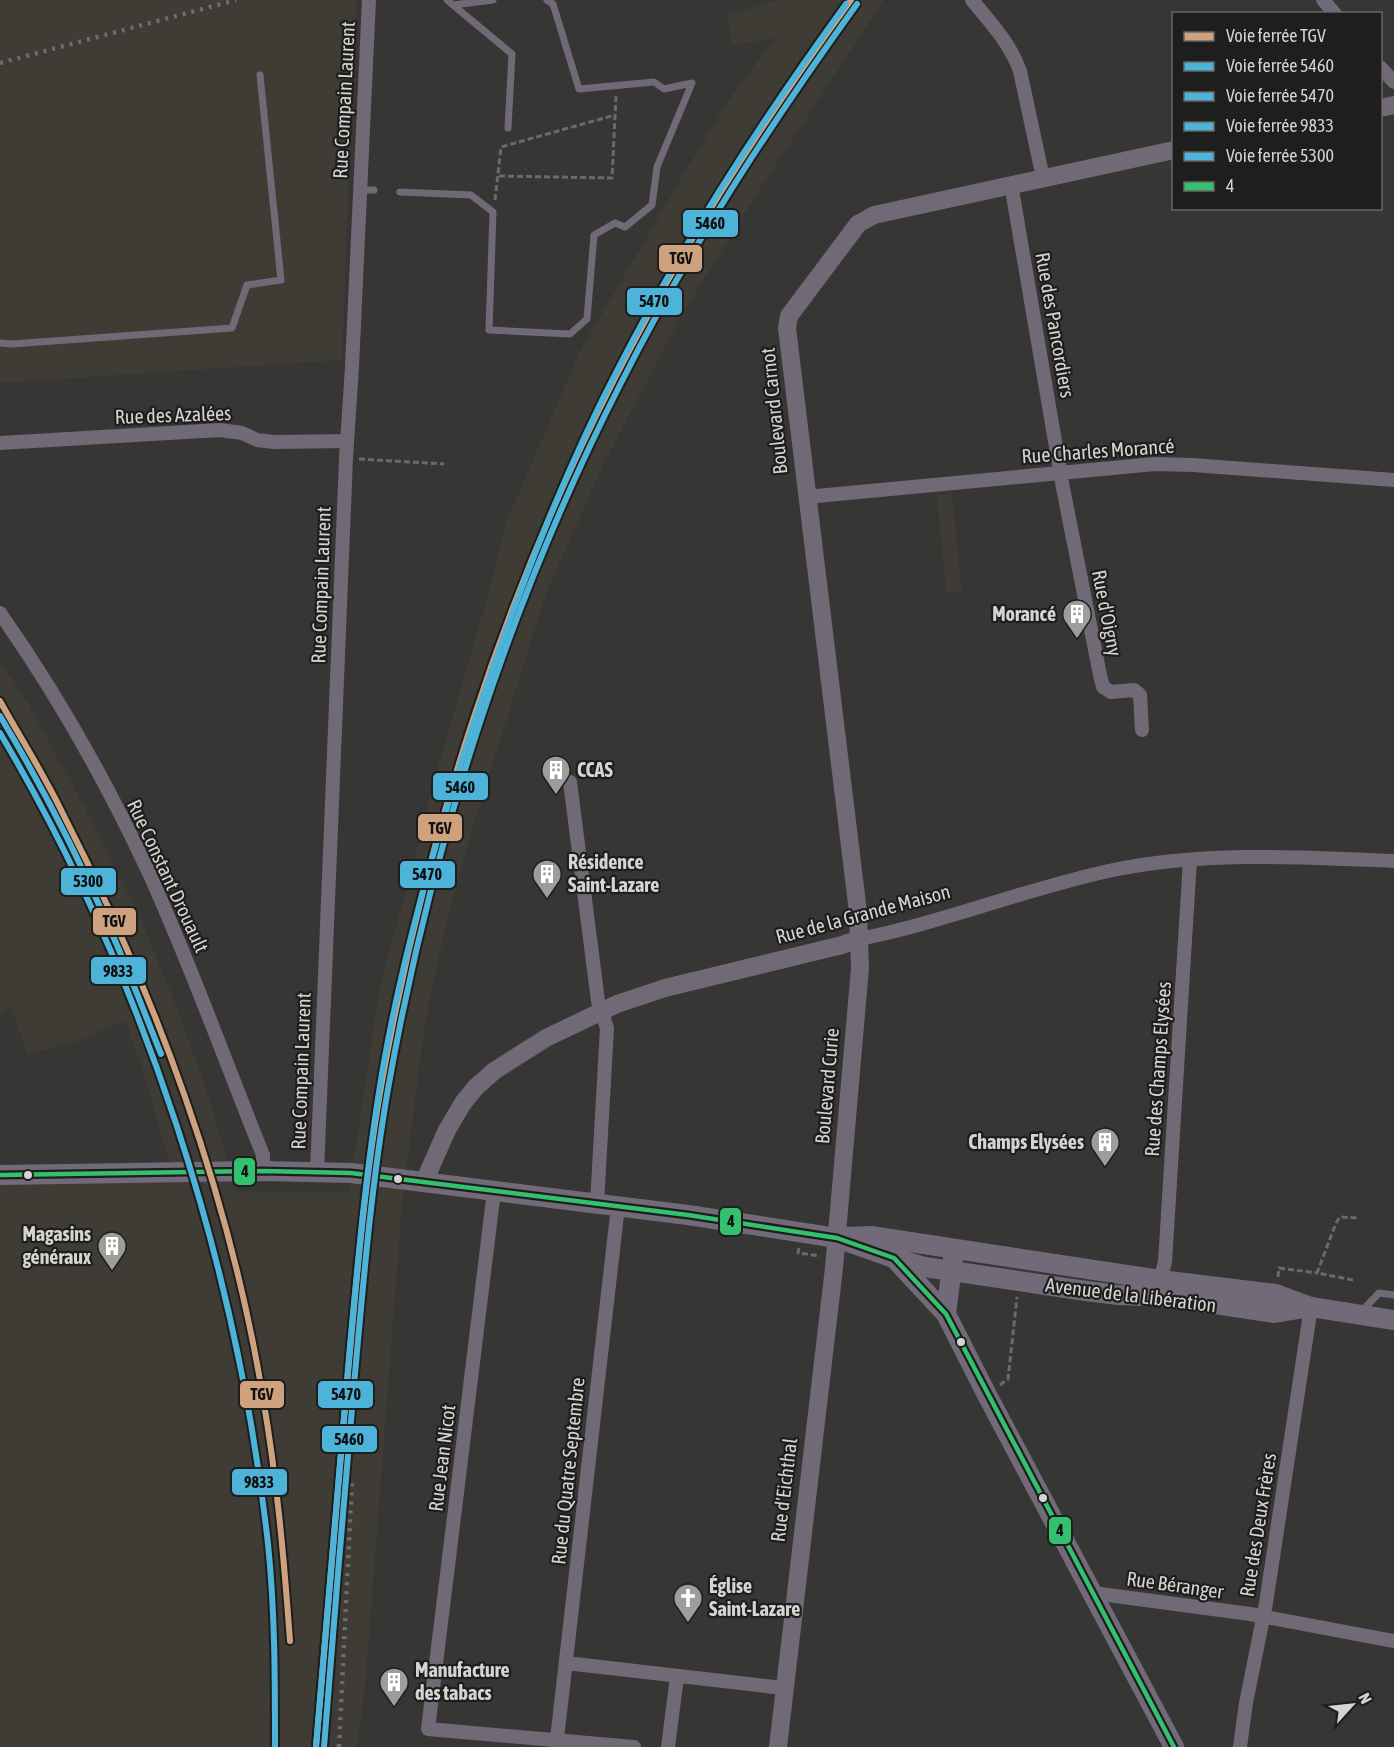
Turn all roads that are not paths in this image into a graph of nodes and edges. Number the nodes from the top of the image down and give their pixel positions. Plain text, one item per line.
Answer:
1 (369, 0) edge
2 (493, 0) edge
3 (547, 0) edge
4 (972, 0) edge
5 (1323, 0) edge
6 (450, 2) edge
7 (1333, 12) edge
8 (1382, 69) edge
9 (260, 75) dead end
10 (1394, 82) edge
11 (508, 128) dead end
12 (1172, 150) edge
13 (1043, 178) junction
14 (1011, 184) junction
15 (360, 190) junction
16 (374, 190) dead end
17 (400, 192) dead end
18 (0, 343) edge
19 (346, 441) junction
20 (0, 443) edge
21 (1061, 473) junction
22 (1394, 480) edge
23 (806, 497) junction
24 (0, 613) edge
25 (1143, 730) dead end
26 (570, 782) dead end
27 (1190, 860) junction
28 (1394, 861) edge
29 (859, 939) junction
30 (602, 1011) junction
31 (263, 1171) junction
32 (316, 1172) junction
33 (0, 1175) edge
34 (424, 1182) junction
35 (494, 1191) junction
36 (597, 1203) junction
37 (618, 1206) junction
38 (837, 1238) junction
39 (955, 1248) junction
40 (894, 1258) junction
41 (952, 1271) junction
42 (1160, 1280) junction
43 (1394, 1295) edge
44 (1311, 1307) junction
45 (946, 1314) junction
46 (1359, 1314) junction
47 (1394, 1320) edge
48 (1093, 1593) junction
49 (1264, 1617) junction
50 (1394, 1641) edge
51 (566, 1663) junction
52 (677, 1677) junction
53 (783, 1688) junction
54 (557, 1739) junction
55 (634, 1747) edge
56 (668, 1747) edge
57 (778, 1747) edge
58 (1174, 1747) edge
59 (1240, 1747) edge

1 - 15 street, Rue Compain Laurent
2 - 6 lane
3 - 17 lane
4 - 13 street
5 - 7 street
6 - 11 lane
8 - 10 street
9 - 18 lane
12 - 13 street, Boulevard Carnot
13 - 14 street, Boulevard Carnot
14 - 21 street, Rue des Pancordiers
14 - 23 street, Boulevard Carnot
15 - 16 lane
15 - 19 street, Rue Compain Laurent
19 - 20 street, Rue des Azalées
19 - 32 street, Rue Compain Laurent
21 - 22 street, Rue Charles Morancé
21 - 23 street, Rue Charles Morancé
21 - 25 street, Rue d'Oigny
23 - 29 street, Boulevard Carnot
24 - 31 street, Rue Constant Drouault
26 - 30 street
27 - 28 street, Rue de la Grande Maison
27 - 29 street, Rue de la Grande Maison
27 - 42 street, Rue des Champs Elysées
29 - 30 street, Rue de la Grande Maison
29 - 38 street, Boulevard Curie
30 - 34 street, Rue de la Grande Maison
30 - 36 street
31 - 32 main road
31 - 33 main road
32 - 34 main road
34 - 35 main road
35 - 36 main road
35 - 54 street, Rue Jean Nicot
36 - 37 main road
37 - 38 main road
37 - 51 street, Rue du Quatre Septembre
38 - 39 main road, Avenue de la Libération
38 - 40 main road, Avenue de la Libération
38 - 53 street, Rue d'Eichthal
39 - 41 main road
39 - 42 main road, Avenue de la Libération
40 - 41 main road, Avenue de la Libération
40 - 45 main road
41 - 44 main road, Avenue de la Libération
41 - 45 main road
42 - 44 main road, Avenue de la Libération
43 - 46 lane
44 - 46 main road, Avenue de la Libération
44 - 49 street, Rue des Deux Frères
45 - 48 main road
46 - 47 main road, Avenue de la Libération
48 - 49 street, Rue Béranger
48 - 58 main road
49 - 50 street, Rue Béranger
49 - 59 street, Rue des Deux Frères
51 - 52 street
51 - 54 street, Rue du Quatre Septembre
52 - 53 street
52 - 56 street
53 - 57 street, Rue d'Eichthal
54 - 55 street

